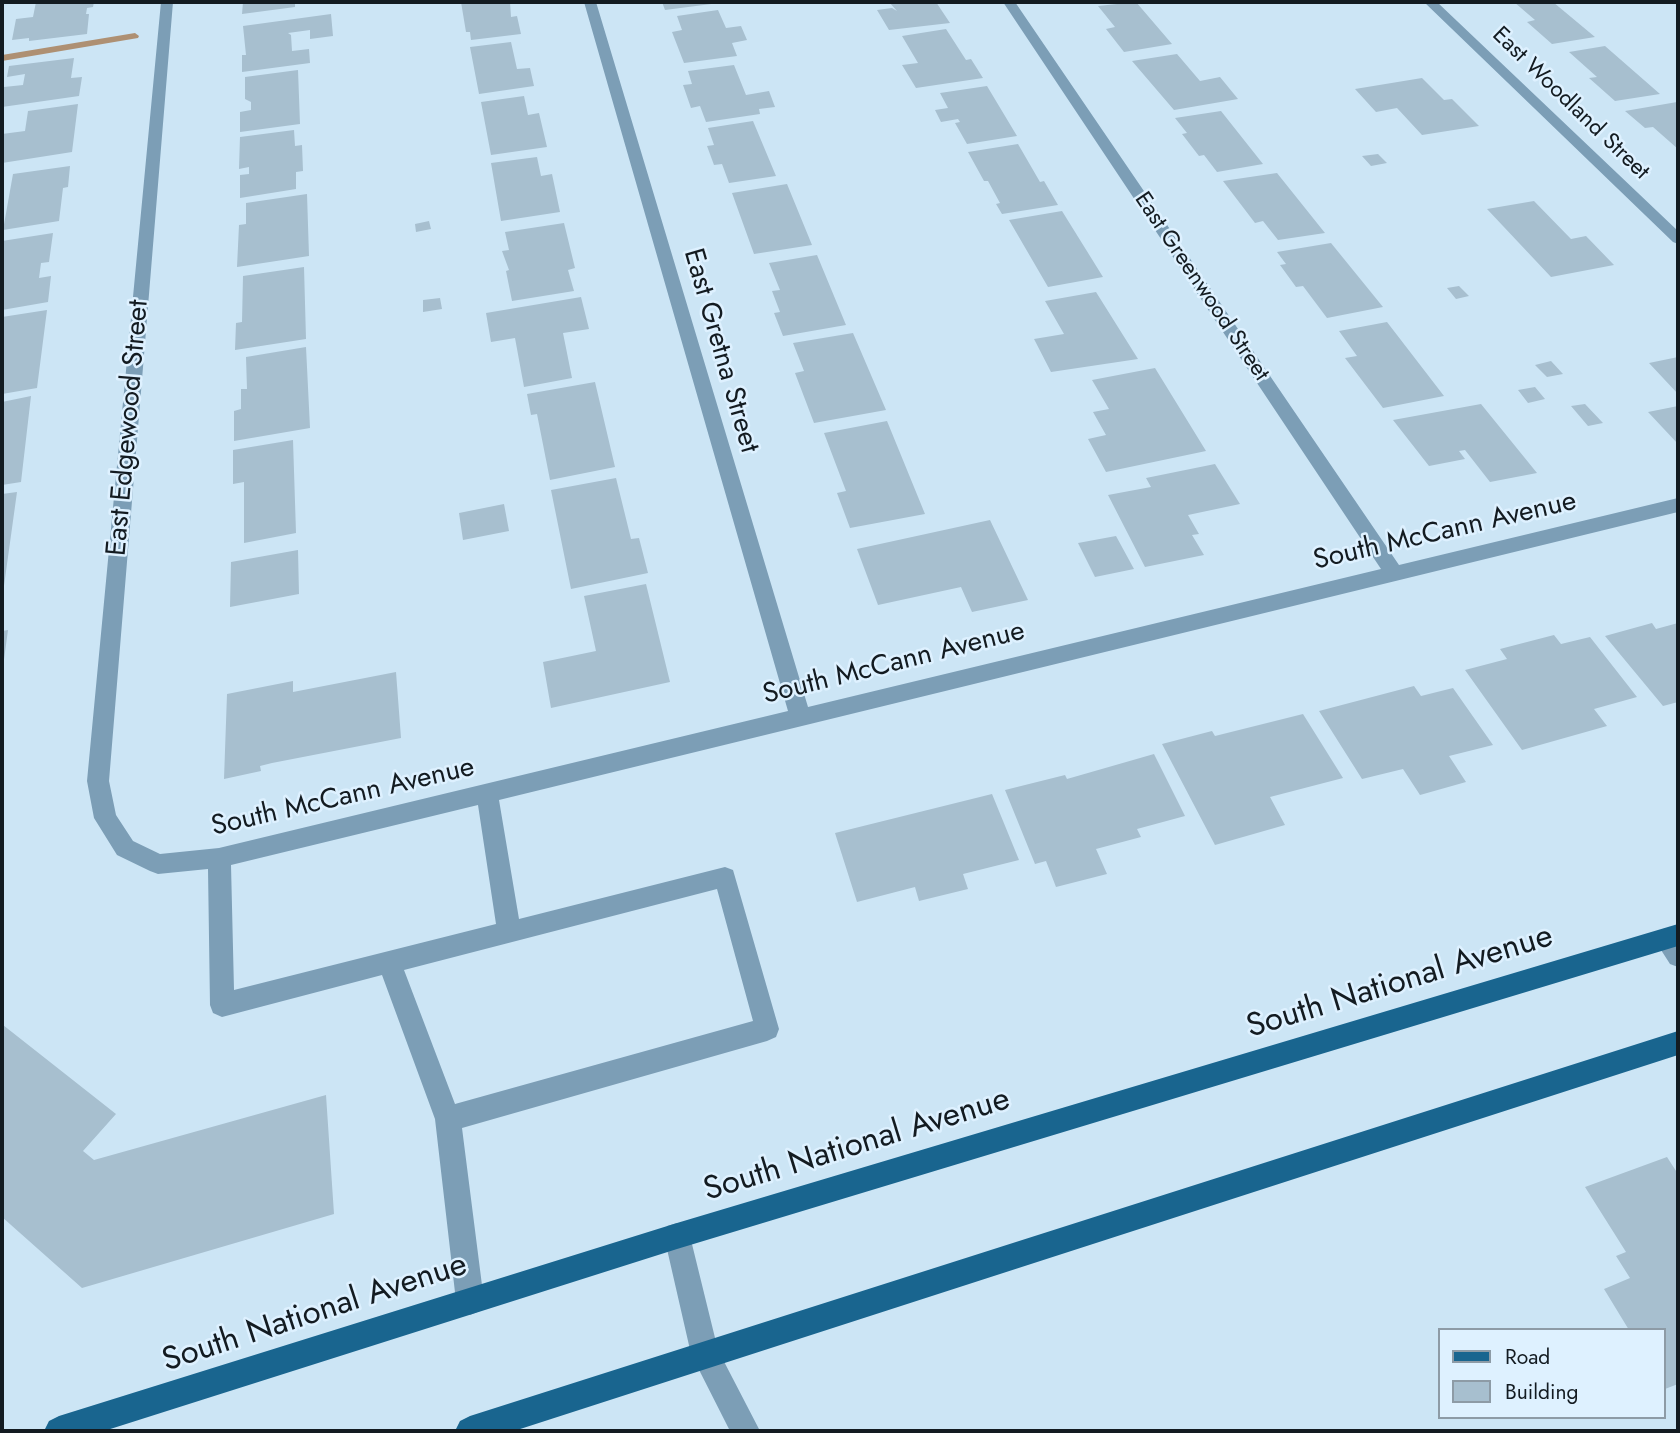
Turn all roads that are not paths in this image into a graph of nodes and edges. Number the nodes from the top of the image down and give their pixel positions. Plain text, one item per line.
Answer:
1 (167, 2) edge
2 (590, 2) edge
3 (1009, 2) edge
4 (1430, 2) edge
5 (1678, 239) edge
6 (1678, 505) edge
7 (1394, 573) junction
8 (800, 716) junction
9 (487, 792) junction
10 (125, 848) joint
11 (219, 858) junction
12 (509, 932) junction
13 (1674, 944) edge
14 (389, 962) junction
15 (1678, 1043) edge
16 (448, 1119) junction
17 (677, 1237) junction
18 (470, 1301) junction
19 (705, 1354) junction
20 (59, 1431) edge
21 (470, 1431) edge
22 (746, 1431) edge

1 - 10 street, East Edgewood Street
2 - 8 street, East Gretna Street
3 - 7 street, East Greenwood Street
4 - 5 street, East Woodland Street
6 - 7 street, South McCann Avenue
7 - 8 street, South McCann Avenue
8 - 9 street, South McCann Avenue
9 - 11 street, South McCann Avenue
9 - 12 street
10 - 11 street, South McCann Avenue
11 - 14 street
12 - 14 street
12 - 16 street
13 - 17 main road, South National Avenue
14 - 16 street
15 - 19 main road
16 - 18 street
17 - 18 main road, South National Avenue
17 - 19 street
18 - 20 main road, South National Avenue
19 - 21 main road
19 - 22 street

